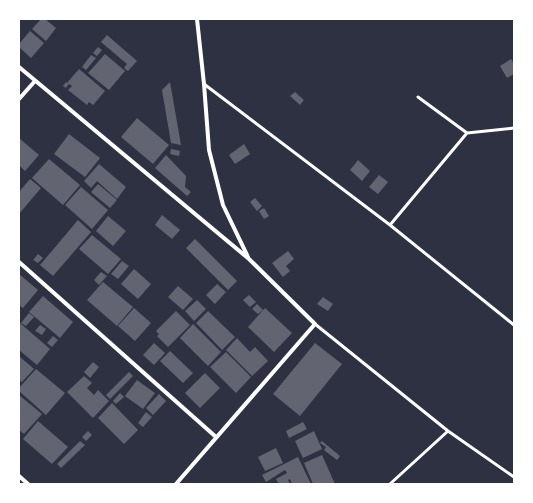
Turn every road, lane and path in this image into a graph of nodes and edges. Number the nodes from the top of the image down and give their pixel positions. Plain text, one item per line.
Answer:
1 (197, 19) edge
2 (19, 67) edge
3 (35, 81) junction
4 (204, 84) junction
5 (418, 97) dead end
6 (19, 99) edge
7 (514, 128) edge
8 (467, 133) junction
9 (390, 225) junction
10 (249, 259) junction
11 (19, 262) edge
12 (315, 324) junction
13 (514, 325) edge
14 (448, 431) junction
15 (216, 436) junction
16 (19, 476) edge
17 (514, 477) edge
18 (28, 484) edge
19 (176, 484) edge
20 (390, 484) edge

1 - 4 street
2 - 3 street
3 - 6 street
3 - 10 street
4 - 9 lane
4 - 10 street
5 - 8 lane
7 - 8 lane
8 - 9 lane
9 - 13 lane
10 - 12 street
11 - 15 street
12 - 14 lane
12 - 15 street
14 - 17 lane
14 - 20 lane
15 - 19 street
16 - 18 street

